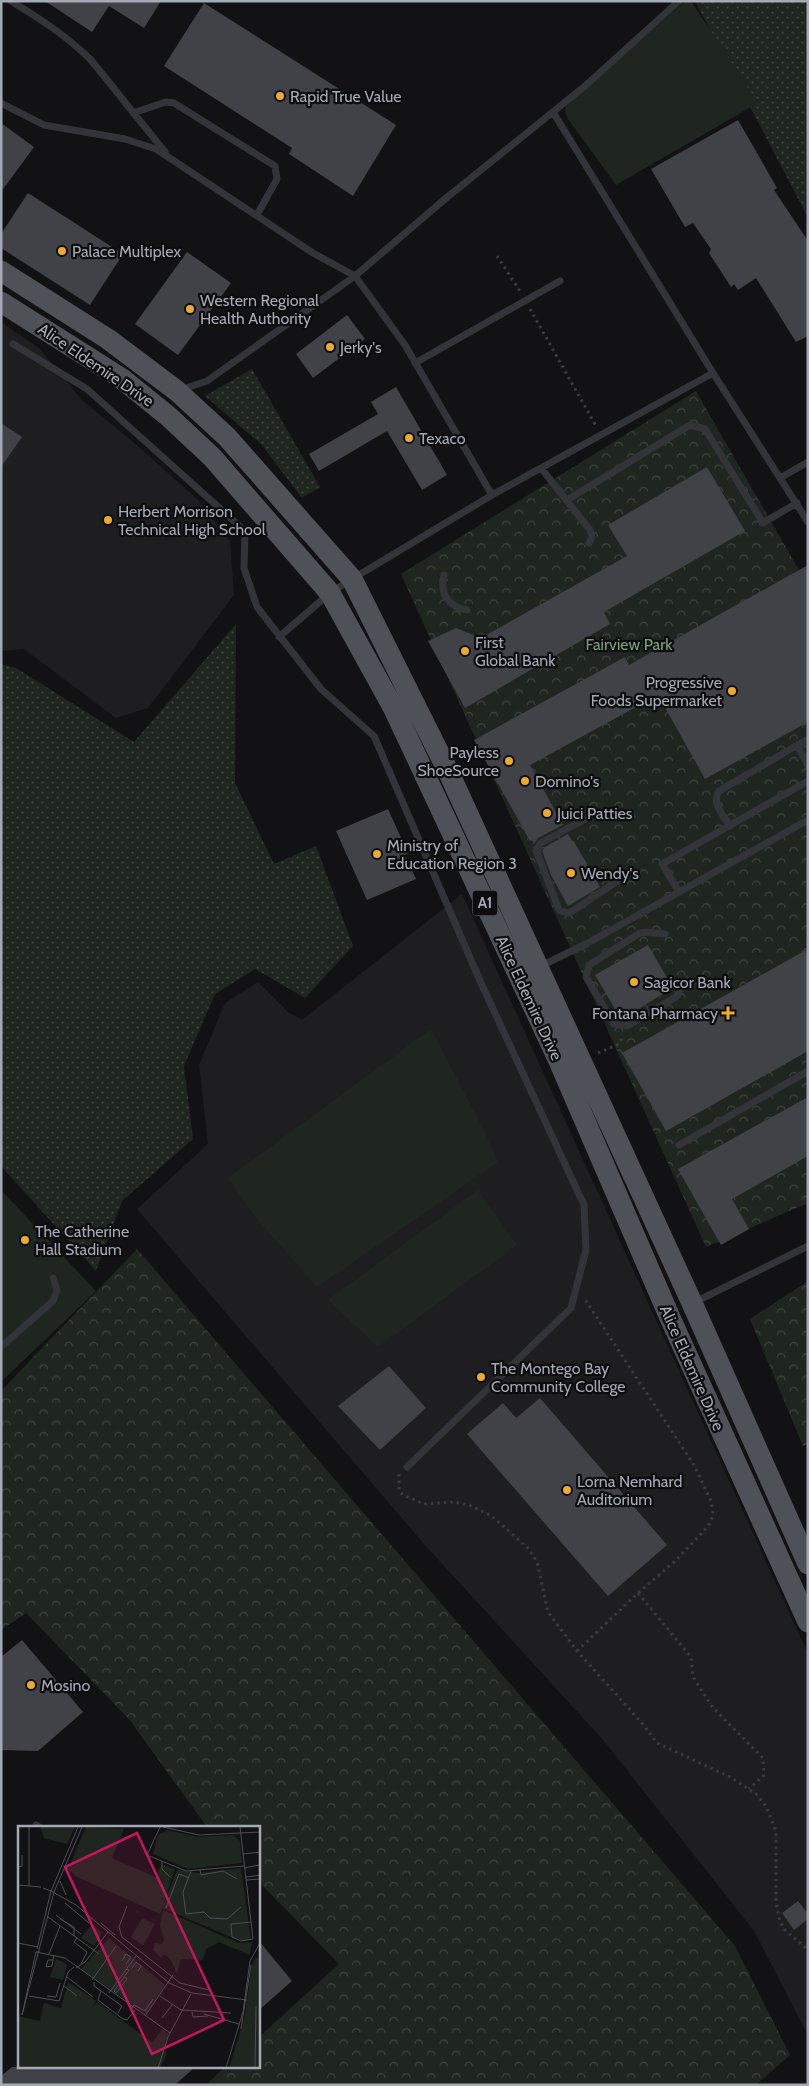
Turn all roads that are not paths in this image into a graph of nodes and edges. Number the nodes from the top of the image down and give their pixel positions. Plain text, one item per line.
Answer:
1 (12, 1) edge
2 (678, 1) edge
3 (1, 103) edge
4 (553, 112) junction
5 (133, 113) junction
6 (168, 156) junction
7 (257, 214) junction
8 (1, 272) edge
9 (355, 276) junction
10 (560, 282) dead end
11 (1, 302) edge
12 (13, 344) dead end
13 (415, 363) junction
14 (713, 373) junction
15 (177, 391) junction
16 (808, 462) edge
17 (542, 468) junction
18 (780, 478) junction
19 (492, 495) junction
20 (568, 500) junction
21 (797, 503) junction
22 (808, 522) edge
23 (589, 543) dead end
24 (444, 575) dead end
25 (352, 579) junction
26 (330, 593) junction
27 (467, 610) dead end
28 (280, 637) junction
29 (808, 739) edge
30 (797, 745) junction
31 (808, 766) edge
32 (808, 782) edge
33 (585, 819) dead end
34 (808, 820) edge
35 (730, 826) junction
36 (625, 876) dead end
37 (679, 892) junction
38 (664, 934) dead end
39 (538, 967) junction
40 (687, 980) dead end
41 (808, 1071) edge
42 (679, 1145) dead end
43 (808, 1246) edge
44 (53, 1278) dead end
45 (692, 1303) junction
46 (1, 1347) edge
47 (407, 1467) road end
48 (808, 1564) edge
49 (808, 1622) edge

1 - 5 lane
2 - 4 lane
3 - 6 lane
4 - 9 lane
4 - 14 lane
5 - 6 lane
5 - 7 lane
6 - 7 lane
7 - 9 lane
8 - 15 main road, Alice Eldemire Drive / A1
9 - 13 lane
9 - 15 lane
10 - 13 lane
11 - 26 main road, Alice Eldemire Drive / A1
12 - 28 lane
13 - 19 lane
14 - 17 lane
14 - 18 lane
15 - 25 main road, Alice Eldemire Drive / A1
16 - 18 lane
17 - 19 lane
17 - 20 lane
18 - 21 lane
19 - 25 lane
20 - 21 lane
20 - 23 lane
21 - 22 lane
24 - 27 lane
25 - 26 lane
25 - 39 main road, Alice Eldemire Drive / A1
26 - 28 lane
26 - 49 main road, Alice Eldemire Drive / A1
28 - 47 lane
29 - 30 lane
30 - 31 lane
30 - 35 lane
32 - 35 lane
33 - 36 lane
34 - 37 lane
35 - 37 lane
37 - 39 lane
38 - 40 lane
39 - 45 main road, Alice Eldemire Drive / A1
41 - 42 lane
43 - 45 lane
44 - 46 lane
45 - 48 main road, Alice Eldemire Drive / A1

